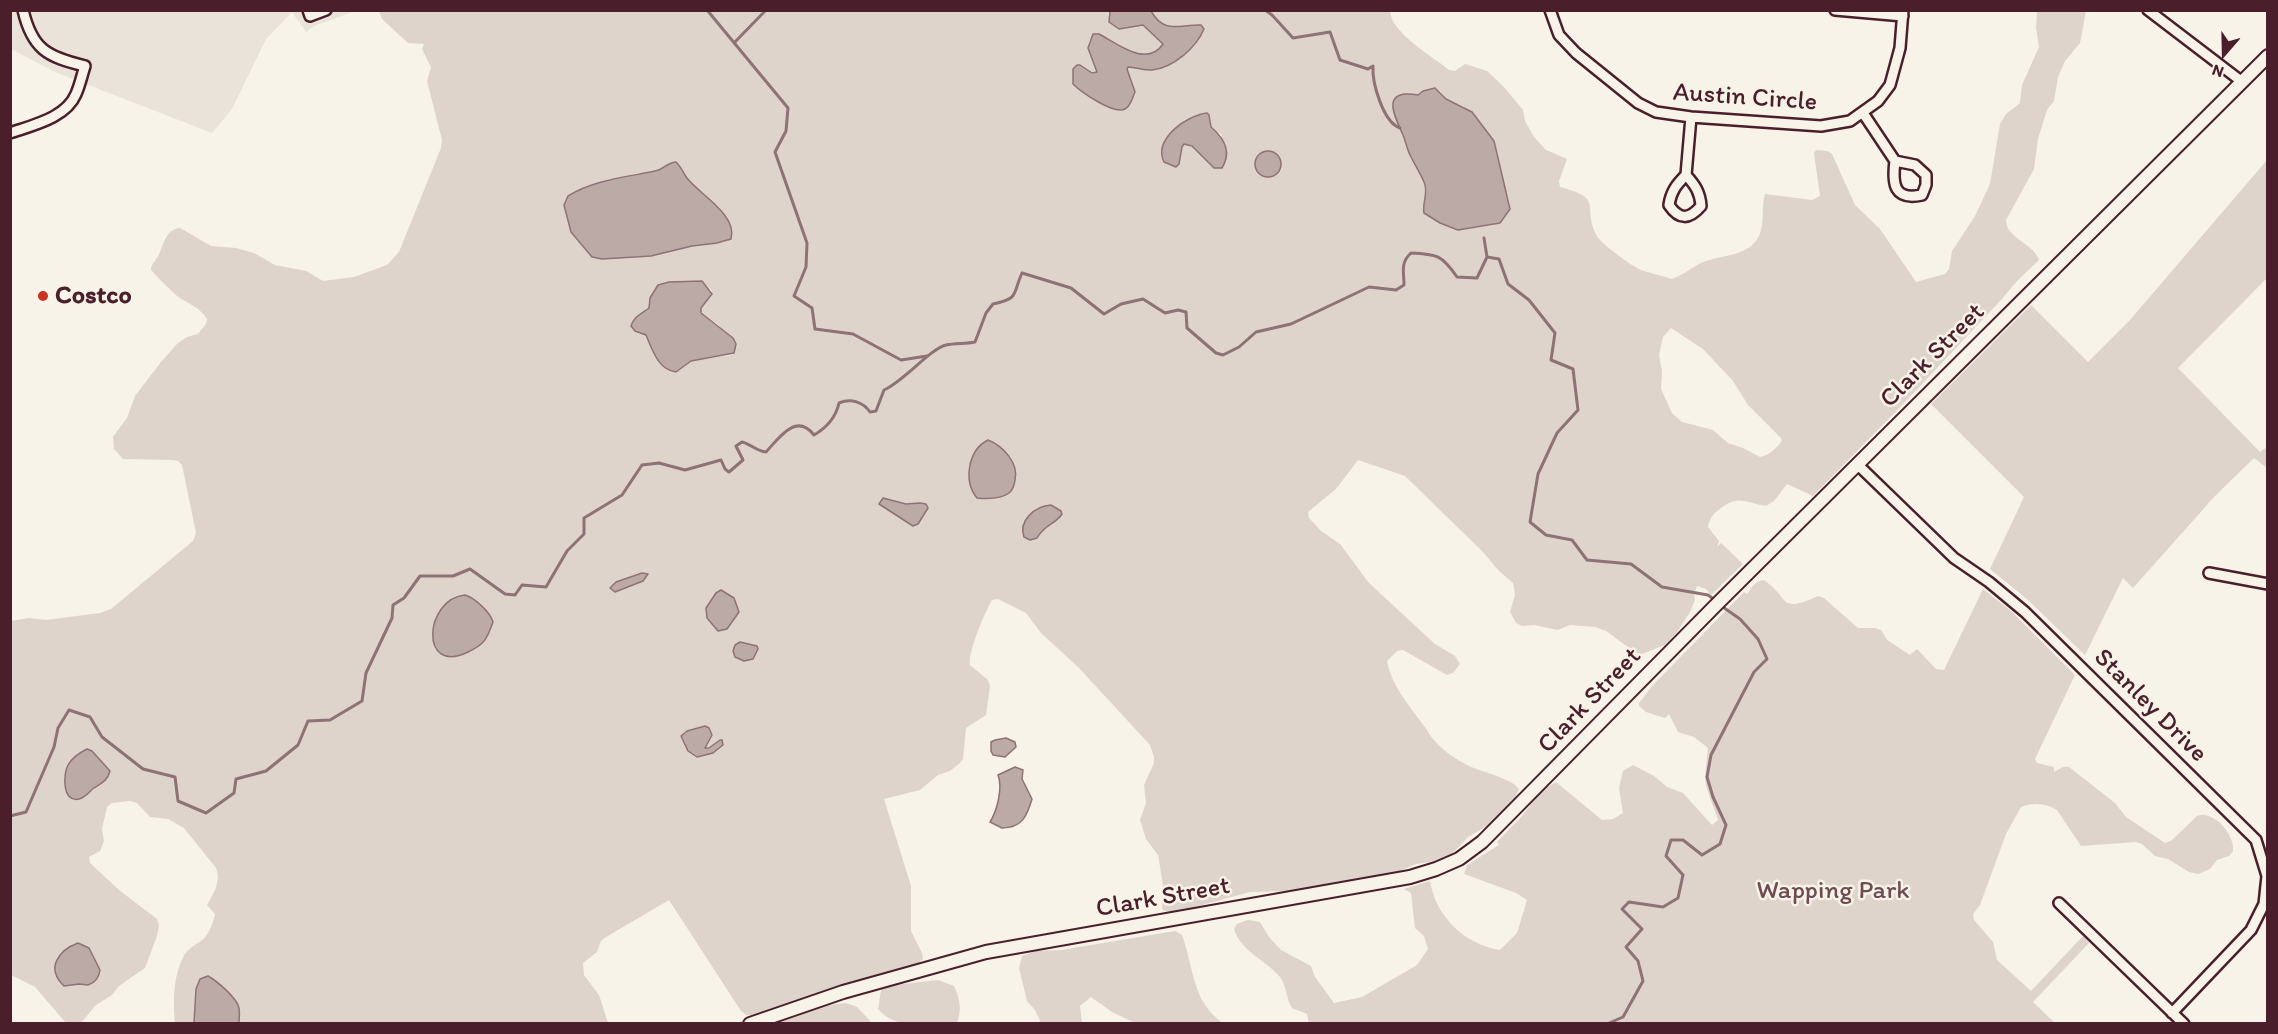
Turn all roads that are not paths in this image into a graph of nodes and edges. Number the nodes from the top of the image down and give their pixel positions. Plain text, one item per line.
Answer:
1 (23, 10) edge
2 (326, 10) edge
3 (1550, 10) edge
4 (1835, 10) edge
5 (2148, 10) edge
6 (1903, 13) edge
7 (309, 14) edge
8 (2268, 56) edge
9 (2241, 81) junction
10 (1863, 113) junction
11 (1691, 117) junction
12 (10, 133) edge
13 (1895, 161) dead end
14 (1686, 175) dead end
15 (1857, 464) junction
16 (2209, 573) dead end
17 (2268, 584) edge
18 (2059, 903) dead end
19 (2172, 1013) junction
20 (750, 1023) edge
21 (2184, 1023) edge

1 - 12 street
2 - 7 street
3 - 11 street, Austin Circle
4 - 6 street
5 - 9 street
6 - 10 street, Austin Circle
8 - 9 main road, Clark Street
9 - 15 main road, Clark Street
10 - 11 street, Austin Circle
10 - 13 street
11 - 14 street
15 - 19 street, Stanley Drive
15 - 20 main road, Clark Street
16 - 17 street
18 - 19 street
19 - 21 street

